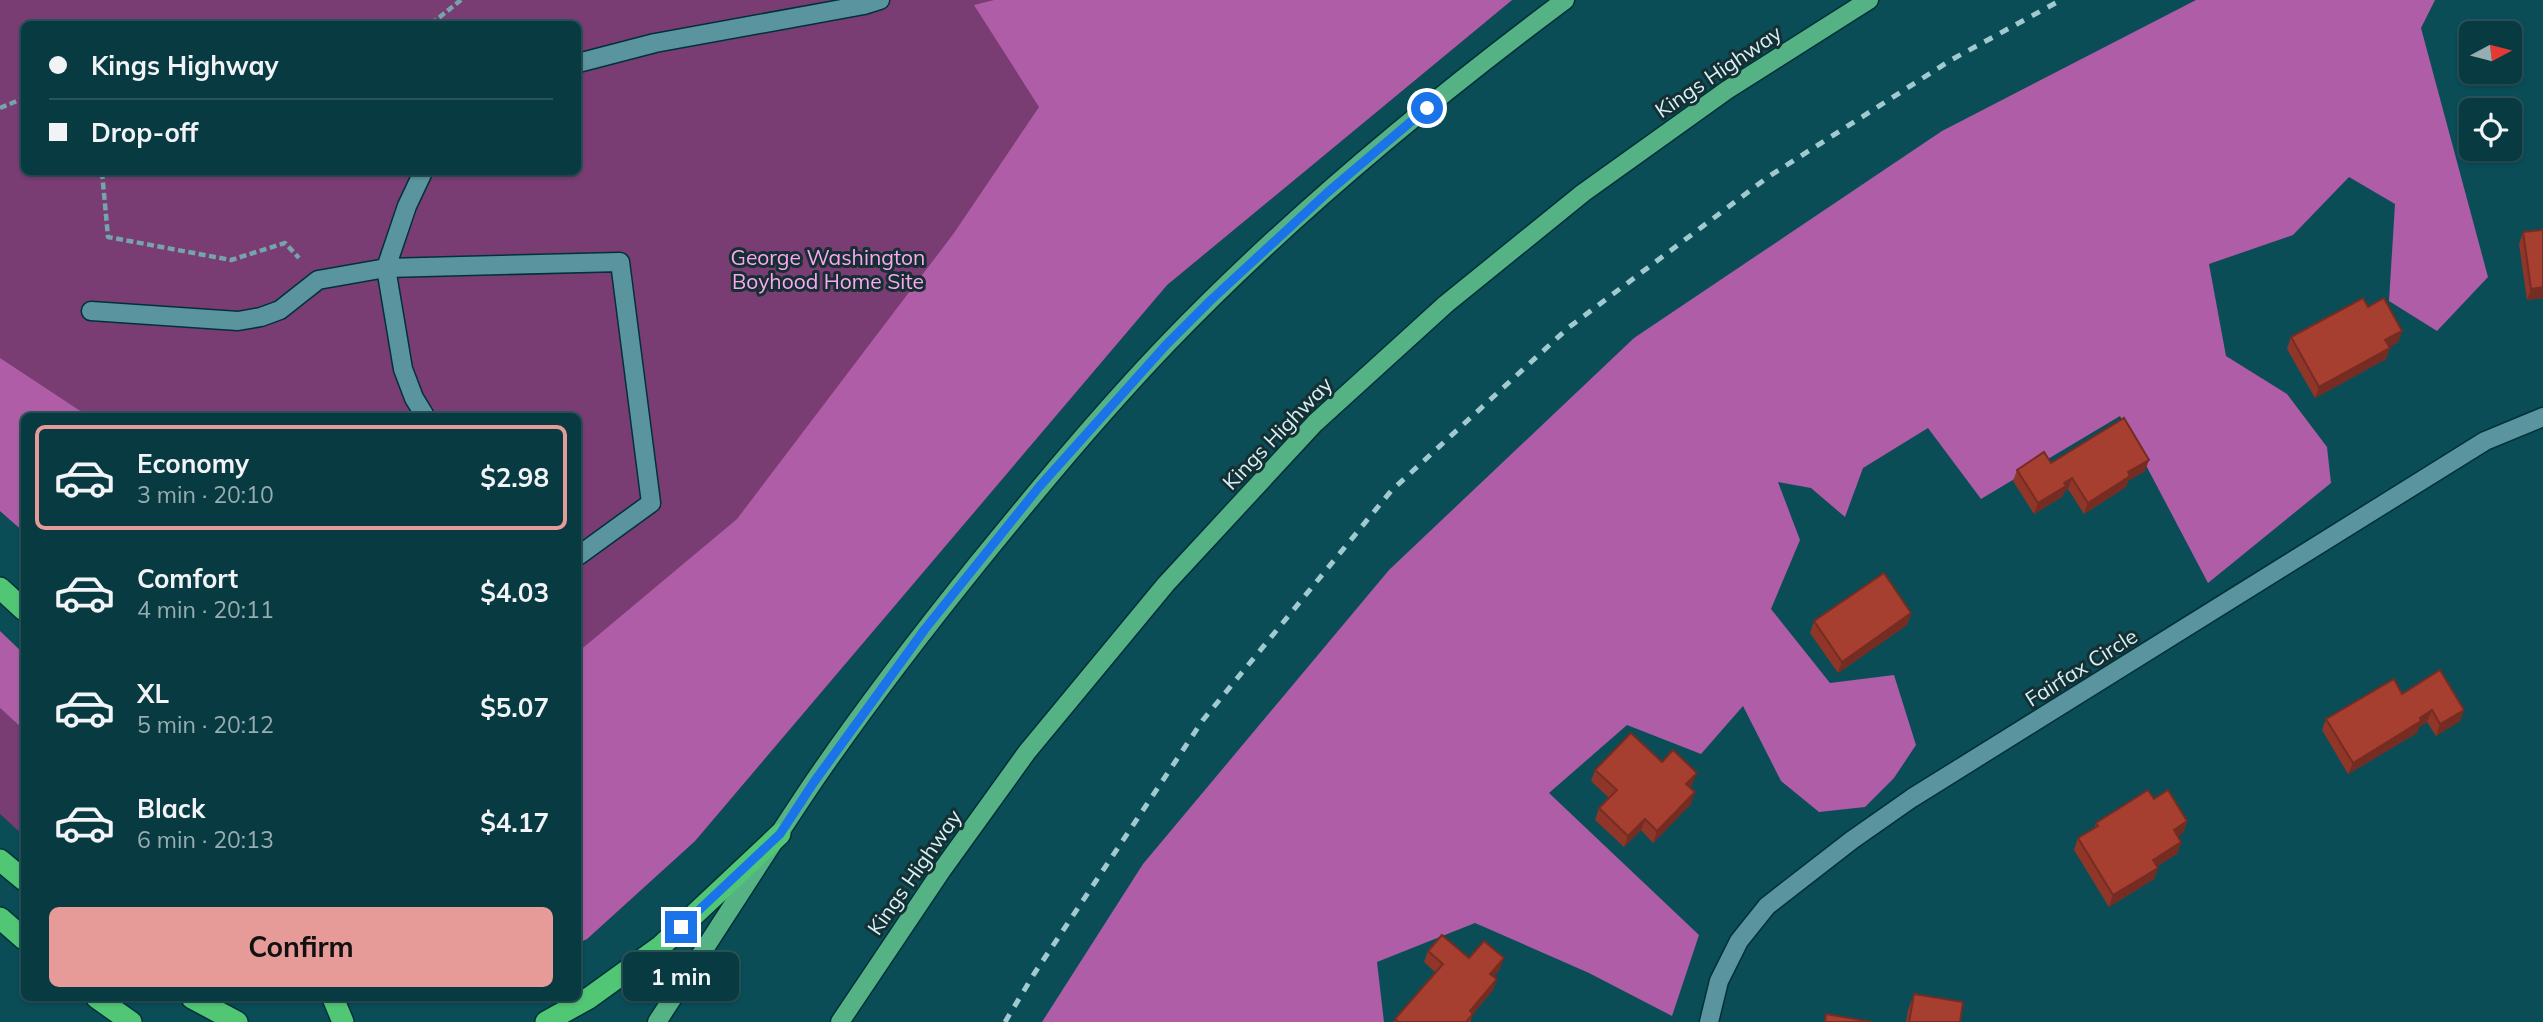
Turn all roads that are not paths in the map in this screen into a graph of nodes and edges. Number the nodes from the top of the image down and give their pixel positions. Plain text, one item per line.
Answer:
1 (880, 0) edge
2 (1566, 0) edge
3 (1869, 0) edge
4 (581, 62) edge
5 (422, 175) edge
6 (386, 268) junction
7 (91, 311) dead end
8 (423, 413) edge
9 (2543, 416) edge
10 (581, 554) edge
11 (0, 588) edge
12 (21, 607) edge
13 (780, 834) junction
14 (0, 860) edge
15 (21, 878) edge
16 (0, 918) edge
17 (21, 936) edge
18 (93, 1001) edge
19 (101, 1001) edge
20 (198, 1001) edge
21 (334, 1001) edge
22 (115, 1022) edge
23 (131, 1022) edge
24 (237, 1022) edge
25 (343, 1022) edge
26 (546, 1022) edge
27 (657, 1022) edge
28 (840, 1022) edge
29 (1709, 1022) edge

1 - 4 street
2 - 13 main road
3 - 28 main road, Kings Highway
5 - 6 street
6 - 7 street
6 - 8 street
6 - 10 street
9 - 29 street, Fairfax Circle
11 - 12 highway
13 - 26 highway
13 - 27 main road
14 - 15 highway
16 - 17 highway
18 - 22 highway
19 - 23 highway
20 - 24 highway
21 - 25 highway

